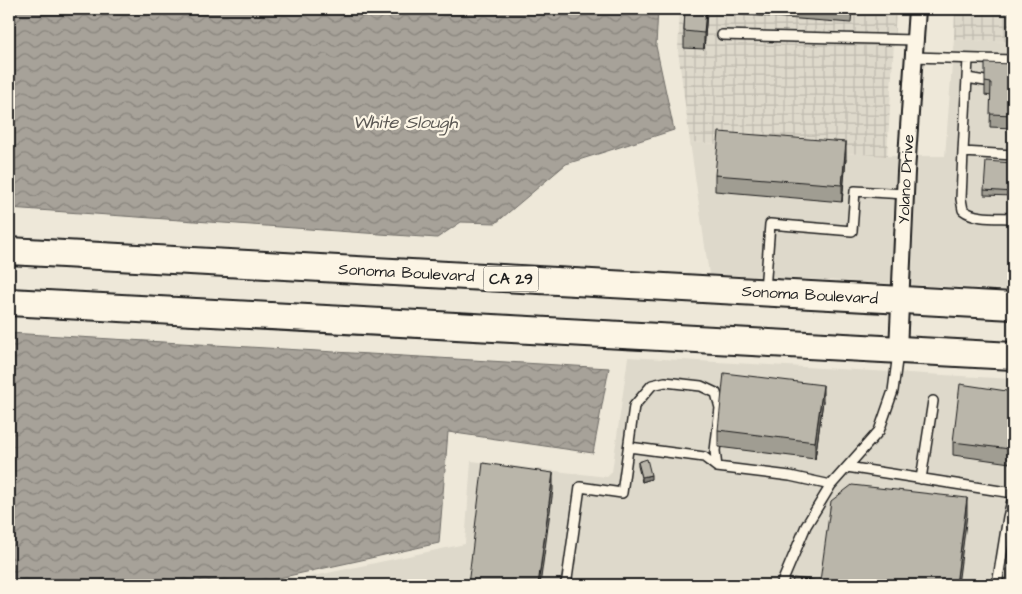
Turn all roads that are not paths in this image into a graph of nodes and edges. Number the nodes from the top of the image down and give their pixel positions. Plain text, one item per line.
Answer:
1 (917, 9) edge
2 (722, 35) dead end
3 (915, 40) junction
4 (913, 57) junction
5 (968, 59) junction
6 (1013, 60) edge
7 (967, 78) junction
8 (985, 81) edge
9 (963, 152) junction
10 (1013, 155) edge
11 (905, 194) junction
12 (1013, 218) edge
13 (9, 251) edge
14 (764, 293) junction
15 (900, 300) junction
16 (9, 302) edge
17 (1013, 306) edge
18 (898, 350) junction
19 (1013, 356) edge
20 (934, 400) dead end
21 (629, 448) junction
22 (717, 467) junction
23 (847, 467) junction
24 (921, 479) junction
25 (831, 485) junction
26 (1013, 493) edge
27 (1013, 497) edge
28 (565, 585) edge
29 (781, 585) edge
30 (997, 585) edge

1 - 3 street, Yolano Drive
2 - 3 lane
3 - 4 street, Yolano Drive
4 - 5 lane
4 - 11 street, Yolano Drive
5 - 6 lane
5 - 7 lane
7 - 8 lane
7 - 9 lane
9 - 10 lane
9 - 12 lane
11 - 14 lane
11 - 15 street, Yolano Drive
13 - 14 main road, Sonoma Boulevard / CA 29
14 - 15 main road, Sonoma Boulevard / CA 29
15 - 17 main road, Sonoma Boulevard / CA 29
15 - 18 street, Yolano Drive
16 - 18 main road
18 - 19 main road
18 - 23 lane
20 - 24 lane
21 - 22 lane
21 - 22 lane
21 - 28 lane
22 - 25 lane
23 - 24 lane
23 - 25 lane
24 - 26 lane
25 - 29 lane
27 - 30 lane

